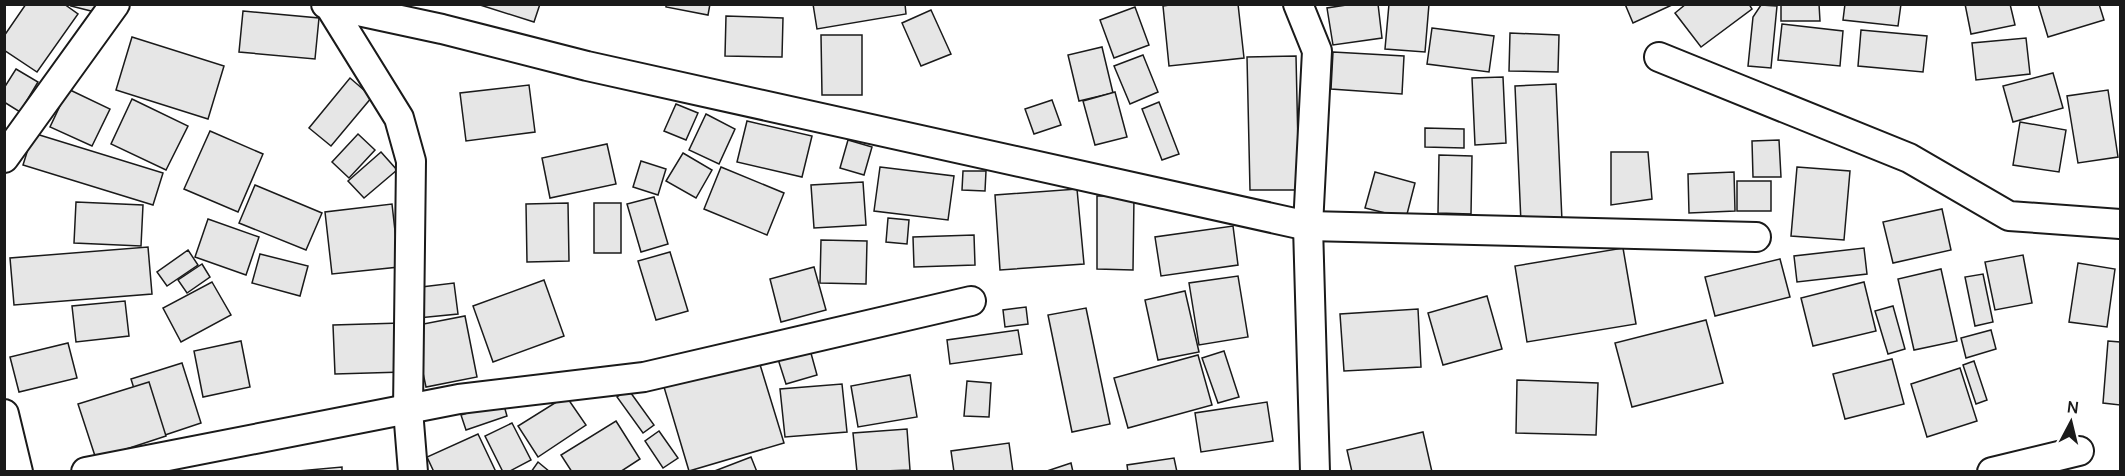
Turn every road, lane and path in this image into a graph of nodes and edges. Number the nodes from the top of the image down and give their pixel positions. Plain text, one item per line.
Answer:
1 (115, 4) edge
2 (1298, 4) edge
3 (328, 5) edge
4 (1659, 57) dead end
5 (4, 158) edge
6 (2121, 224) edge
7 (1308, 226) junction
8 (1756, 237) dead end
9 (971, 302) dead end
10 (408, 410) junction
11 (4, 414) edge
12 (2079, 451) dead end
13 (18, 471) edge
14 (86, 471) edge
15 (413, 471) edge
16 (1315, 471) edge
17 (1992, 471) edge

1 - 5 street
2 - 7 street
3 - 7 street
3 - 10 street
4 - 6 street
7 - 8 street
7 - 16 street
9 - 10 street
10 - 14 street
10 - 15 street
11 - 13 street
12 - 17 street

